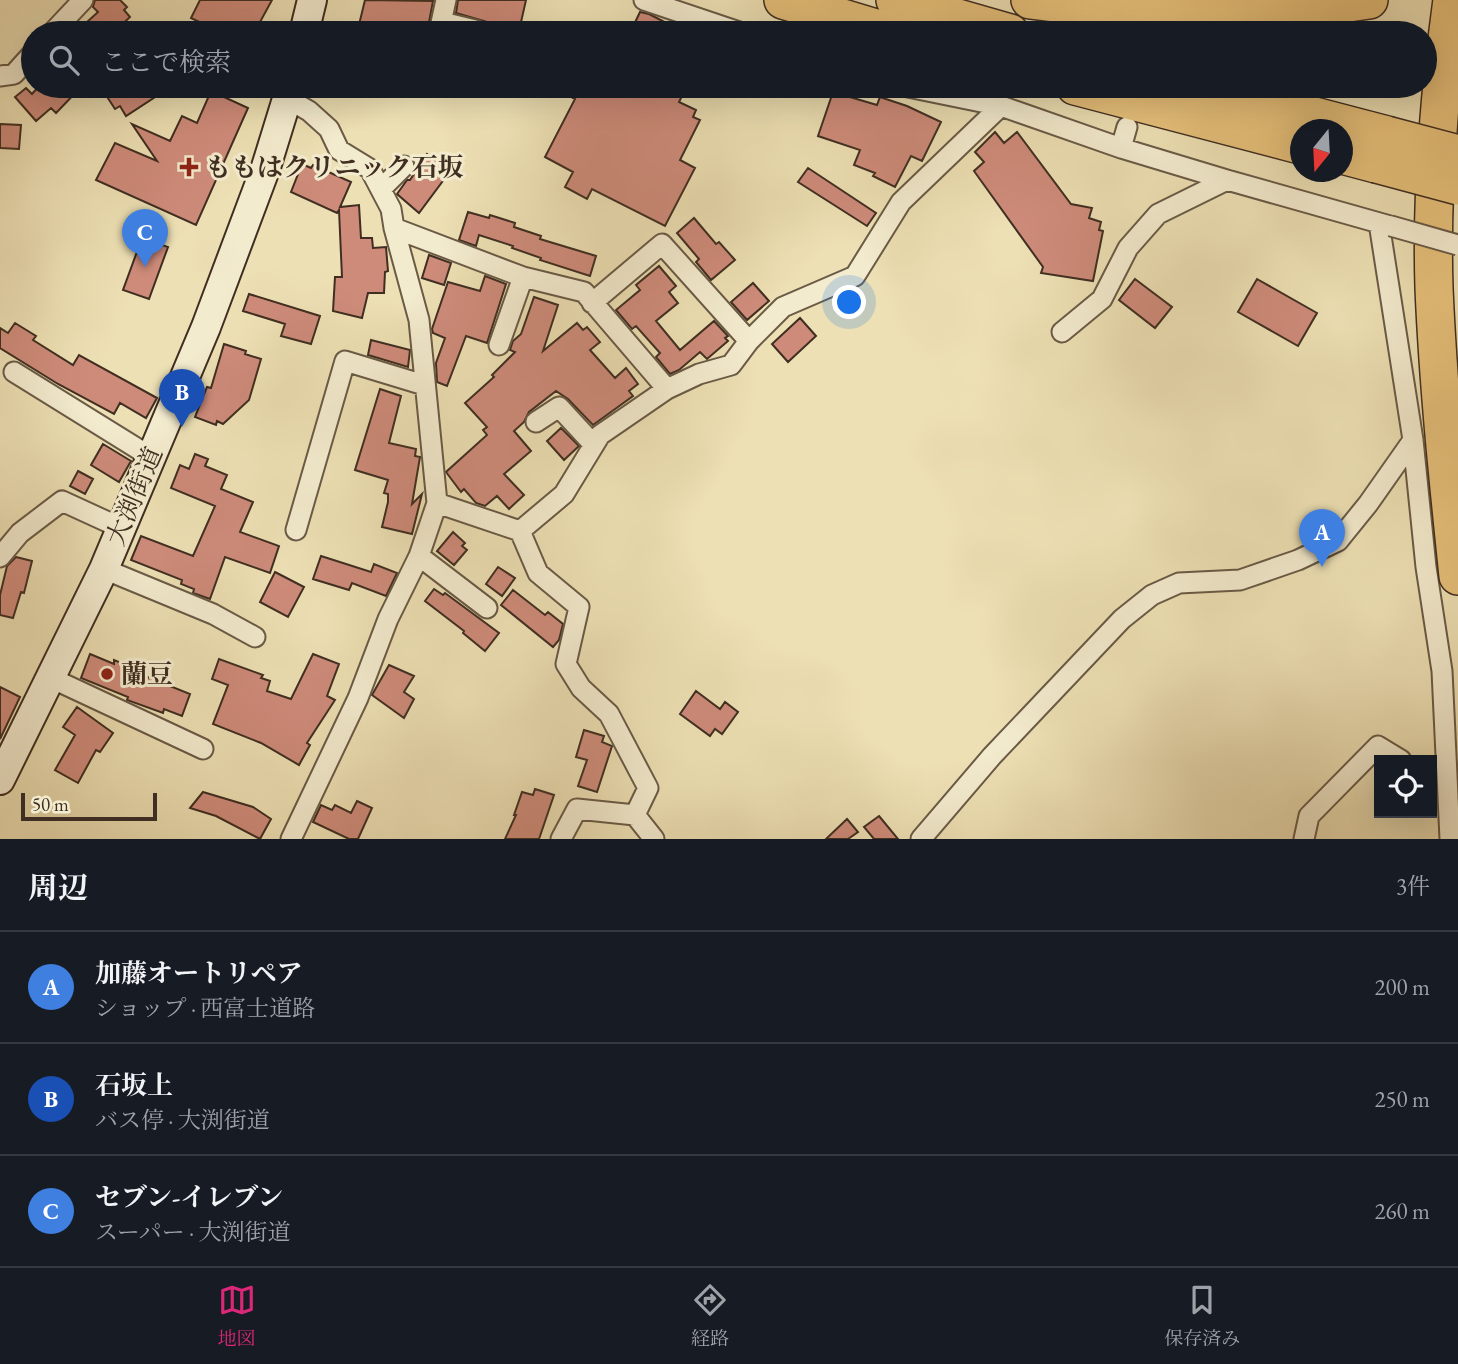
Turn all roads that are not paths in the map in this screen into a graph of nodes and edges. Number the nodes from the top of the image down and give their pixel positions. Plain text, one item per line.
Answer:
1 (83, 0) edge
2 (312, 0) edge
3 (446, 0) edge
4 (645, 0) edge
5 (783, 0) edge
6 (895, 0) edge
7 (1030, 0) edge
8 (1369, 0) edge
9 (1452, 0) edge
10 (63, 21) edge
11 (307, 21) edge
12 (442, 21) edge
13 (706, 21) edge
14 (852, 21) edge
15 (968, 21) edge
16 (21, 66) edge
17 (0, 76) edge
18 (288, 98) edge
19 (296, 98) edge
20 (962, 98) edge
21 (1121, 98) edge
22 (1231, 98) edge
23 (1001, 106) junction
24 (1126, 127) dead end
25 (1290, 142) edge
26 (1121, 148) junction
27 (1368, 152) edge
28 (1458, 154) edge
29 (404, 166) dead end
30 (1227, 180) junction
31 (1458, 186) edge
32 (381, 189) junction
33 (1385, 224) junction
34 (394, 228) junction
35 (1458, 245) edge
36 (523, 277) junction
37 (592, 303) junction
38 (1062, 332) dead end
39 (748, 341) junction
40 (499, 345) dead end
41 (14, 372) dead end
42 (424, 385) junction
43 (667, 389) junction
44 (536, 422) dead end
45 (1413, 440) junction
46 (594, 445) junction
47 (151, 457) junction
48 (437, 503) junction
49 (121, 528) junction
50 (296, 530) dead end
51 (520, 531) junction
52 (419, 556) junction
53 (0, 557) edge
54 (104, 569) junction
55 (1458, 576) edge
56 (487, 608) dead end
57 (255, 637) dead end
58 (51, 678) junction
59 (203, 749) dead end
60 (1393, 755) edge
61 (0, 780) edge
62 (1440, 783) edge
63 (635, 815) junction
64 (291, 839) edge
65 (561, 839) edge
66 (653, 839) edge
67 (921, 839) edge
68 (1304, 839) edge
69 (1450, 839) edge

1 - 10 street
2 - 11 street
3 - 12 street
4 - 13 street
5 - 14 highway
6 - 15 highway
7 - 8 highway
9 - 55 highway
16 - 17 street
18 - 47 street, 大渕街道
19 - 32 street
20 - 23 street
21 - 25 highway
22 - 27 highway
23 - 26 street
23 - 39 street
24 - 26 street
26 - 30 street
27 - 28 highway, bridge
27 - 31 highway, bridge
29 - 32 street
30 - 33 street
30 - 38 street
32 - 34 street
33 - 35 street, bridge
33 - 45 street
34 - 36 street
34 - 42 street
36 - 37 street
36 - 40 street
37 - 39 street
37 - 43 street
39 - 43 street
41 - 47 street
42 - 48 street
42 - 50 street
43 - 46 street
44 - 46 street
45 - 62 street
45 - 67 street
46 - 51 street
47 - 49 street, 大渕街道
48 - 51 street
48 - 52 street
49 - 53 street
49 - 54 street, 大渕街道
51 - 63 street
52 - 56 street
52 - 64 street
54 - 57 street
54 - 58 street, 大渕街道
58 - 59 street
58 - 61 street, 大渕街道
60 - 68 street
62 - 69 street
63 - 65 street
63 - 66 street

